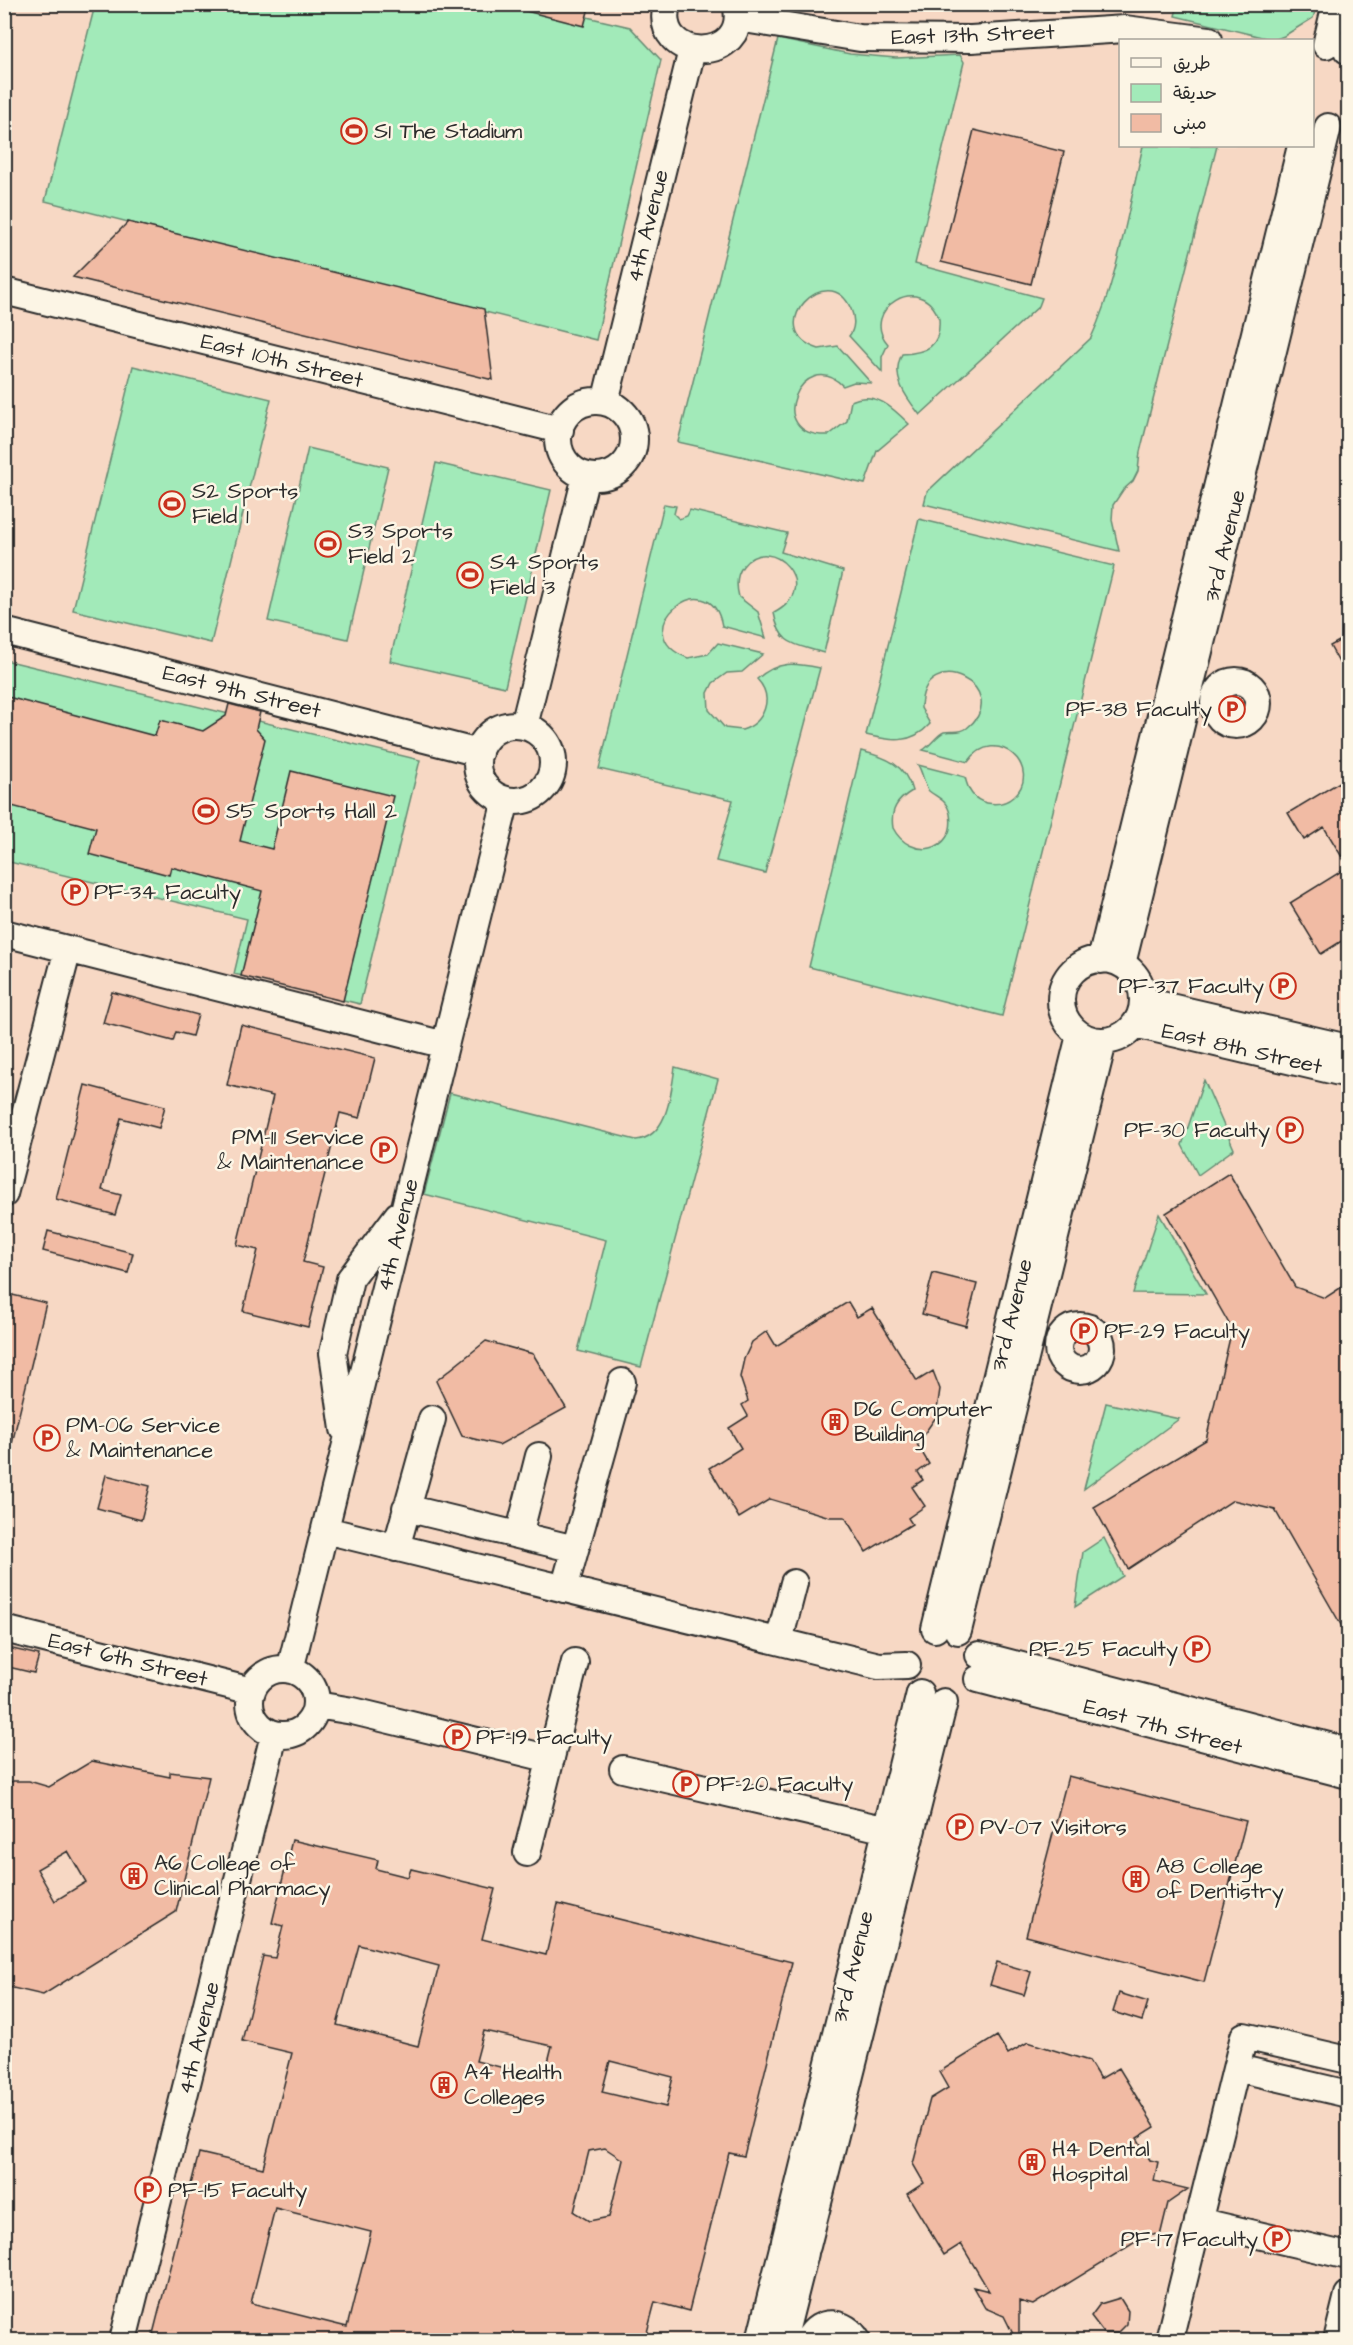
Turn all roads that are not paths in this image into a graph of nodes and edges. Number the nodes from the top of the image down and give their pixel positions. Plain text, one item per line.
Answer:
1 (1336, 4) edge
2 (665, 5) edge
3 (737, 11) edge
4 (1201, 39) edge
5 (1337, 48) edge
6 (692, 50) junction
7 (1330, 124) edge
8 (1301, 147) edge
9 (4, 291) edge
10 (605, 402) junction
11 (560, 430) junction
12 (586, 476) junction
13 (4, 631) edge
14 (1195, 670) junction
15 (1184, 713) junction
16 (524, 726) junction
17 (479, 753) junction
18 (506, 800) junction
19 (4, 933) edge
20 (68, 949) junction
21 (1111, 962) junction
22 (1139, 1012) junction
23 (1091, 1038) junction
24 (445, 1045) junction
25 (1348, 1048) edge
26 (1348, 1074) edge
27 (4, 1194) edge
28 (405, 1205) junction
29 (1035, 1313) junction
30 (1022, 1365) junction
31 (622, 1382) dead end
32 (432, 1419) dead end
33 (346, 1445) junction
34 (538, 1456) dead end
35 (406, 1508) junction
36 (325, 1530) junction
37 (519, 1535) junction
38 (396, 1548) junction
39 (575, 1549) junction
40 (794, 1583) dead end
41 (564, 1589) junction
42 (4, 1629) edge
43 (946, 1630) junction
44 (779, 1641) junction
45 (575, 1662) dead end
46 (907, 1665) junction
47 (979, 1667) junction
48 (290, 1670) junction
49 (252, 1691) junction
50 (920, 1694) junction
51 (944, 1702) junction
52 (316, 1705) junction
53 (274, 1735) junction
54 (1348, 1751) edge
55 (551, 1759) junction
56 (622, 1769) dead end
57 (1348, 1775) edge
58 (887, 1830) junction
59 (527, 1853) dead end
60 (1348, 2060) edge
61 (1237, 2068) junction
62 (1348, 2094) edge
63 (1198, 2221) junction
64 (795, 2247) junction
65 (1348, 2256) edge
66 (1348, 2295) edge
67 (123, 2340) edge
68 (760, 2340) edge
69 (783, 2340) edge
70 (808, 2340) edge
71 (858, 2340) edge
72 (1169, 2340) edge
73 (1337, 2340) edge

1 - 5 lane
2 - 6 lane
3 - 4 lane, East 13th Street
3 - 6 lane
6 - 10 lane, 4th Avenue
7 - 14 lane, 3rd Avenue
8 - 21 lane, 3rd Avenue
9 - 11 lane, East 10th Street
10 - 11 lane
10 - 12 lane
11 - 12 lane
12 - 16 lane
13 - 17 lane, East 9th Street
14 - 15 lane, 3rd Avenue
14 - 15 lane
15 - 21 lane, 3rd Avenue
16 - 17 lane
16 - 18 lane
17 - 18 lane
18 - 24 lane, 4th Avenue
19 - 20 lane
20 - 24 lane
20 - 27 lane
21 - 22 lane
21 - 23 lane
22 - 23 lane
22 - 25 lane, East 8th Street
22 - 26 lane, East 8th Street
23 - 29 lane, 3rd Avenue
23 - 43 lane, 3rd Avenue
24 - 28 lane, 4th Avenue
28 - 33 lane, 4th Avenue
28 - 33 lane
29 - 30 lane, 3rd Avenue
29 - 30 lane
30 - 43 lane, 3rd Avenue
31 - 39 lane
32 - 35 lane
33 - 36 lane, 4th Avenue
34 - 37 lane
35 - 37 lane
35 - 38 lane
36 - 38 lane
36 - 48 lane, 4th Avenue
37 - 39 lane
38 - 41 lane
39 - 41 lane
40 - 44 lane
41 - 44 lane
42 - 49 lane, East 6th Street
43 - 46 lane
43 - 47 lane
44 - 46 lane
45 - 55 lane
46 - 50 lane
47 - 51 lane
47 - 54 lane, East 7th Street
47 - 57 lane, East 7th Street
48 - 49 lane
48 - 52 lane
49 - 53 lane
50 - 51 lane
50 - 58 lane, 3rd Avenue
51 - 64 lane, 3rd Avenue
52 - 53 lane
52 - 55 lane
53 - 67 lane, 4th Avenue
55 - 59 lane
56 - 58 lane
58 - 64 lane, 3rd Avenue
60 - 61 lane
61 - 62 lane
61 - 63 lane
63 - 65 lane
63 - 72 lane
64 - 68 lane, 3rd Avenue
64 - 69 lane, 3rd Avenue
66 - 73 lane
70 - 71 lane

